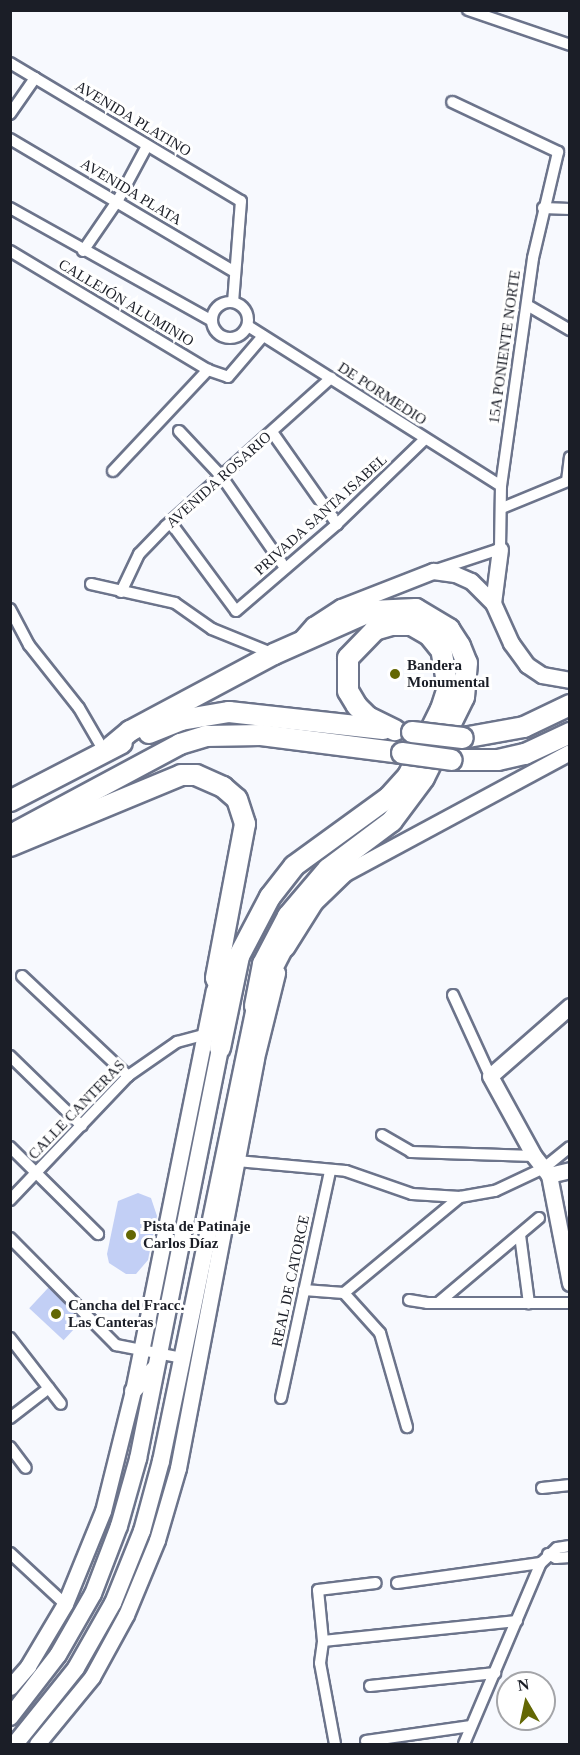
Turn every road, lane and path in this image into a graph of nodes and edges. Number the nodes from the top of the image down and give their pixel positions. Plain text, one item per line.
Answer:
1 (468, 10) edge
2 (570, 45) edge
3 (10, 63) edge
4 (35, 78) junction
5 (452, 102) dead end
6 (10, 114) edge
7 (10, 139) edge
8 (147, 146) junction
9 (118, 200) junction
10 (10, 208) edge
11 (543, 208) junction
12 (570, 208) edge
13 (10, 251) edge
14 (83, 251) junction
15 (235, 272) junction
16 (233, 302) junction
17 (527, 305) junction
18 (212, 321) junction
19 (248, 326) junction
20 (570, 330) edge
21 (263, 336) junction
22 (208, 370) junction
23 (331, 378) junction
24 (179, 431) dead end
25 (272, 432) junction
26 (425, 440) junction
27 (570, 457) edge
28 (113, 471) dead end
29 (222, 477) junction
30 (568, 481) edge
31 (501, 486) junction
32 (502, 508) junction
33 (171, 523) junction
34 (337, 524) junction
35 (500, 549) junction
36 (285, 568) junction
37 (433, 571) junction
38 (91, 584) dead end
39 (121, 592) junction
40 (493, 603) junction
41 (10, 609) edge
42 (298, 642) junction
43 (274, 654) junction
44 (570, 680) edge
45 (570, 705) edge
46 (403, 731) junction
47 (570, 733) edge
48 (108, 749) junction
49 (570, 752) edge
50 (10, 801) edge
51 (10, 835) edge
52 (10, 846) edge
53 (291, 936) junction
54 (22, 976) dead end
55 (216, 978) junction
56 (453, 995) dead end
57 (255, 1006) junction
58 (570, 1006) edge
59 (204, 1035) junction
60 (220, 1048) junction
61 (10, 1056) edge
62 (128, 1076) junction
63 (490, 1076) junction
64 (82, 1126) junction
65 (382, 1135) dead end
66 (10, 1147) edge
67 (570, 1147) edge
68 (237, 1161) junction
69 (542, 1166) junction
70 (570, 1170) edge
71 (330, 1172) junction
72 (38, 1173) junction
73 (192, 1185) junction
74 (218, 1190) junction
75 (460, 1197) junction
76 (10, 1200) edge
77 (539, 1218) dead end
78 (98, 1234) dead end
79 (520, 1235) junction
80 (10, 1238) edge
81 (570, 1283) edge
82 (304, 1290) junction
83 (344, 1293) junction
84 (409, 1300) dead end
85 (438, 1303) junction
86 (530, 1303) junction
87 (570, 1303) edge
88 (10, 1338) edge
89 (140, 1350) junction
90 (182, 1358) junction
91 (158, 1360) junction
92 (49, 1388) junction
93 (133, 1391) junction
94 (281, 1398) dead end
95 (61, 1404) dead end
96 (10, 1418) edge
97 (407, 1427) dead end
98 (10, 1447) edge
99 (26, 1468) dead end
100 (570, 1485) edge
101 (542, 1488) dead end
102 (570, 1546) edge
103 (10, 1553) edge
104 (570, 1557) edge
105 (544, 1559) junction
106 (376, 1583) dead end
107 (397, 1583) dead end
108 (65, 1604) junction
109 (517, 1621) junction
110 (323, 1641) junction
111 (495, 1673) junction
112 (370, 1686) dead end
113 (10, 1688) edge
114 (10, 1717) edge
115 (471, 1726) junction
116 (366, 1741) dead end
117 (15, 1744) edge
118 (37, 1744) edge
119 (335, 1744) edge
120 (464, 1744) edge

1 - 2 street
3 - 4 street, AVENIDA PLATINO
4 - 6 street
4 - 8 street, AVENIDA PLATINO
5 - 11 street, 15A PONIENTE NORTE
7 - 9 street, AVENIDA PLATA
8 - 9 street
8 - 15 street, AVENIDA PLATINO
9 - 14 street
9 - 15 street, AVENIDA PLATA
10 - 14 street
11 - 12 street
11 - 17 street, 15A PONIENTE NORTE
13 - 22 street, CALLEJÓN ALUMINIO
14 - 18 street
15 - 16 street
16 - 18 street
16 - 19 street
17 - 20 street
17 - 31 street, 15A PONIENTE NORTE
18 - 19 street
19 - 21 street, DE PORMEDIO
21 - 22 street, CALLEJÓN ALUMINIO
21 - 23 street, DE PORMEDIO
22 - 28 street
23 - 25 street, AVENIDA ROSARIO
23 - 26 street, DE PORMEDIO
24 - 29 street
25 - 29 street, AVENIDA ROSARIO
25 - 34 street
26 - 31 street, DE PORMEDIO
26 - 34 street, PRIVADA SANTA ISABEL
27 - 30 street
29 - 33 street, AVENIDA ROSARIO
29 - 36 street
30 - 32 street
31 - 32 street, 15A PONIENTE NORTE
32 - 35 street, 15A PONIENTE NORTE
33 - 36 street, PRIVADA SANTA ISABEL
33 - 39 street, AVENIDA ROSARIO
34 - 36 street, PRIVADA SANTA ISABEL
35 - 37 street
35 - 40 street
37 - 40 street
37 - 42 street
38 - 39 street
39 - 43 street
40 - 44 street
41 - 48 street
42 - 43 highway
42 - 57 highway
43 - 48 highway
45 - 46 highway, bridge
46 - 48 highway
46 - 60 highway
47 - 51 highway, bridge
48 - 50 highway
49 - 53 street
52 - 55 highway
53 - 57 main road
53 - 68 street
54 - 62 street
55 - 59 street
55 - 60 main road
56 - 63 street
57 - 74 main road
58 - 63 street
59 - 62 street, CALLE CANTERAS
59 - 89 street
60 - 73 main road
61 - 64 street
62 - 64 street, CALLE CANTERAS
63 - 69 street
64 - 72 street, CALLE CANTERAS
65 - 69 street
66 - 72 street
67 - 69 street
68 - 71 street
68 - 118 street
69 - 70 street
69 - 75 street
69 - 81 street
71 - 75 street
71 - 82 street, REAL DE CATORCE
72 - 76 street, CALLE CANTERAS
72 - 78 street
73 - 74 main road
73 - 91 main road
74 - 90 main road
75 - 83 street
77 - 79 street
79 - 85 street
79 - 86 street
80 - 89 street
82 - 83 street
82 - 94 street, REAL DE CATORCE
83 - 97 street
84 - 85 street
85 - 86 street
86 - 87 street
88 - 92 street
89 - 91 street
89 - 93 street
90 - 91 street
90 - 117 main road
91 - 93 main road
91 - 114 main road
92 - 95 street
92 - 96 street
93 - 108 street
98 - 99 street
100 - 101 street
102 - 105 street
103 - 108 street
104 - 105 street
105 - 107 street
105 - 109 street
106 - 110 street
108 - 113 street
109 - 110 street
109 - 111 street
110 - 119 street
111 - 112 street
111 - 115 street
115 - 116 street
115 - 120 street

